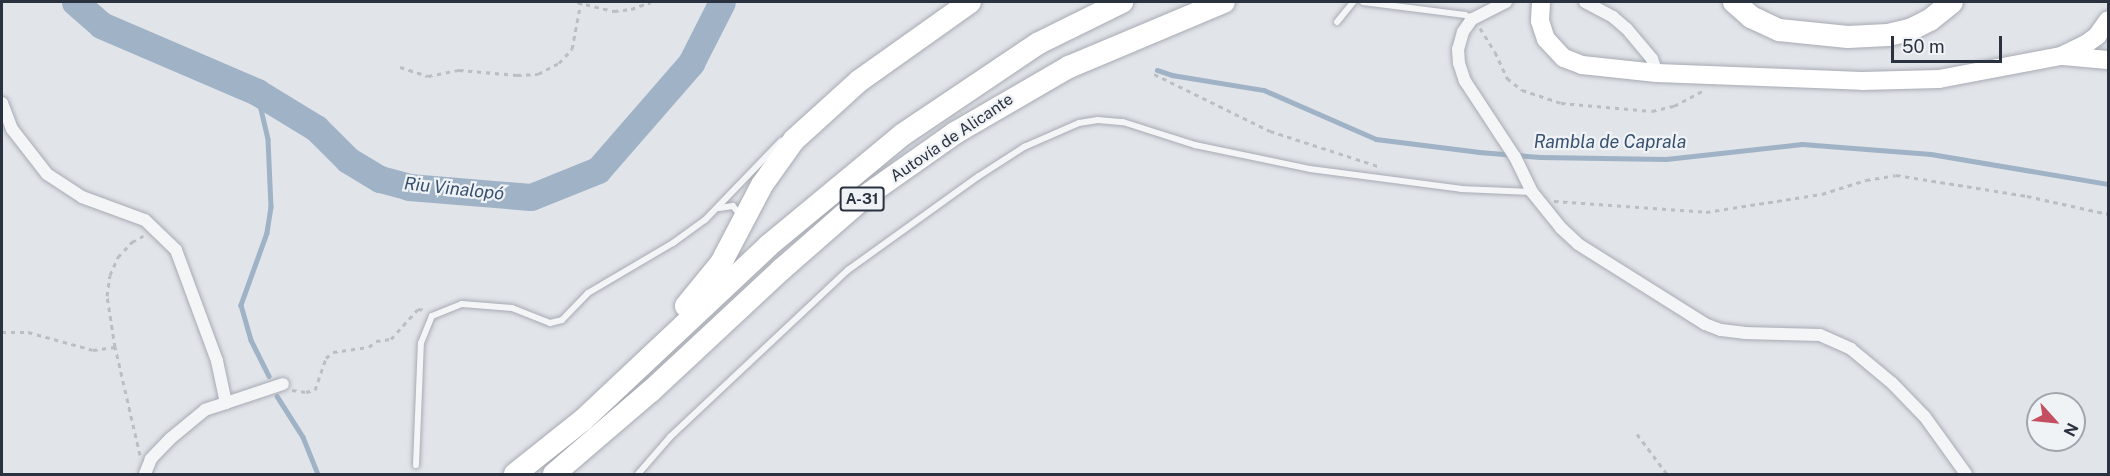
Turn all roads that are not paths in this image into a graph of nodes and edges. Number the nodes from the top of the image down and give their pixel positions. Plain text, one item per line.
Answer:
1 (970, 2) edge
2 (1122, 2) edge
3 (1224, 2) edge
4 (1353, 2) edge
5 (1363, 2) edge
6 (1506, 2) edge
7 (1540, 2) edge
8 (1586, 2) edge
9 (1734, 2) edge
10 (1953, 2) edge
11 (1472, 19) junction
12 (2109, 20) edge
13 (1337, 22) dead end
14 (2061, 56) junction
15 (2109, 60) edge
16 (1657, 73) junction
17 (2, 103) edge
18 (814, 120) junction
19 (1535, 196) junction
20 (716, 209) junction
21 (743, 219) junction
22 (645, 363) junction
23 (283, 384) road end
24 (226, 403) junction
25 (416, 465) dead end
26 (145, 474) edge
27 (515, 474) edge
28 (554, 474) edge
29 (638, 474) edge
30 (1966, 474) edge

1 - 18 highway
2 - 22 highway, Autovía de Alicante / A-31
3 - 28 highway, Autovía de Alicante / A-31
4 - 13 lane
5 - 11 lane
6 - 11 street
7 - 16 main road
8 - 16 street
9 - 10 highway
11 - 19 street
12 - 14 main road
14 - 15 main road
14 - 16 main road
17 - 24 street
18 - 20 lane
18 - 21 highway
19 - 29 lane
19 - 30 street
20 - 21 lane
20 - 25 lane
21 - 22 highway
22 - 27 highway, Autovía de Alicante / A-31
23 - 24 street
24 - 26 street

